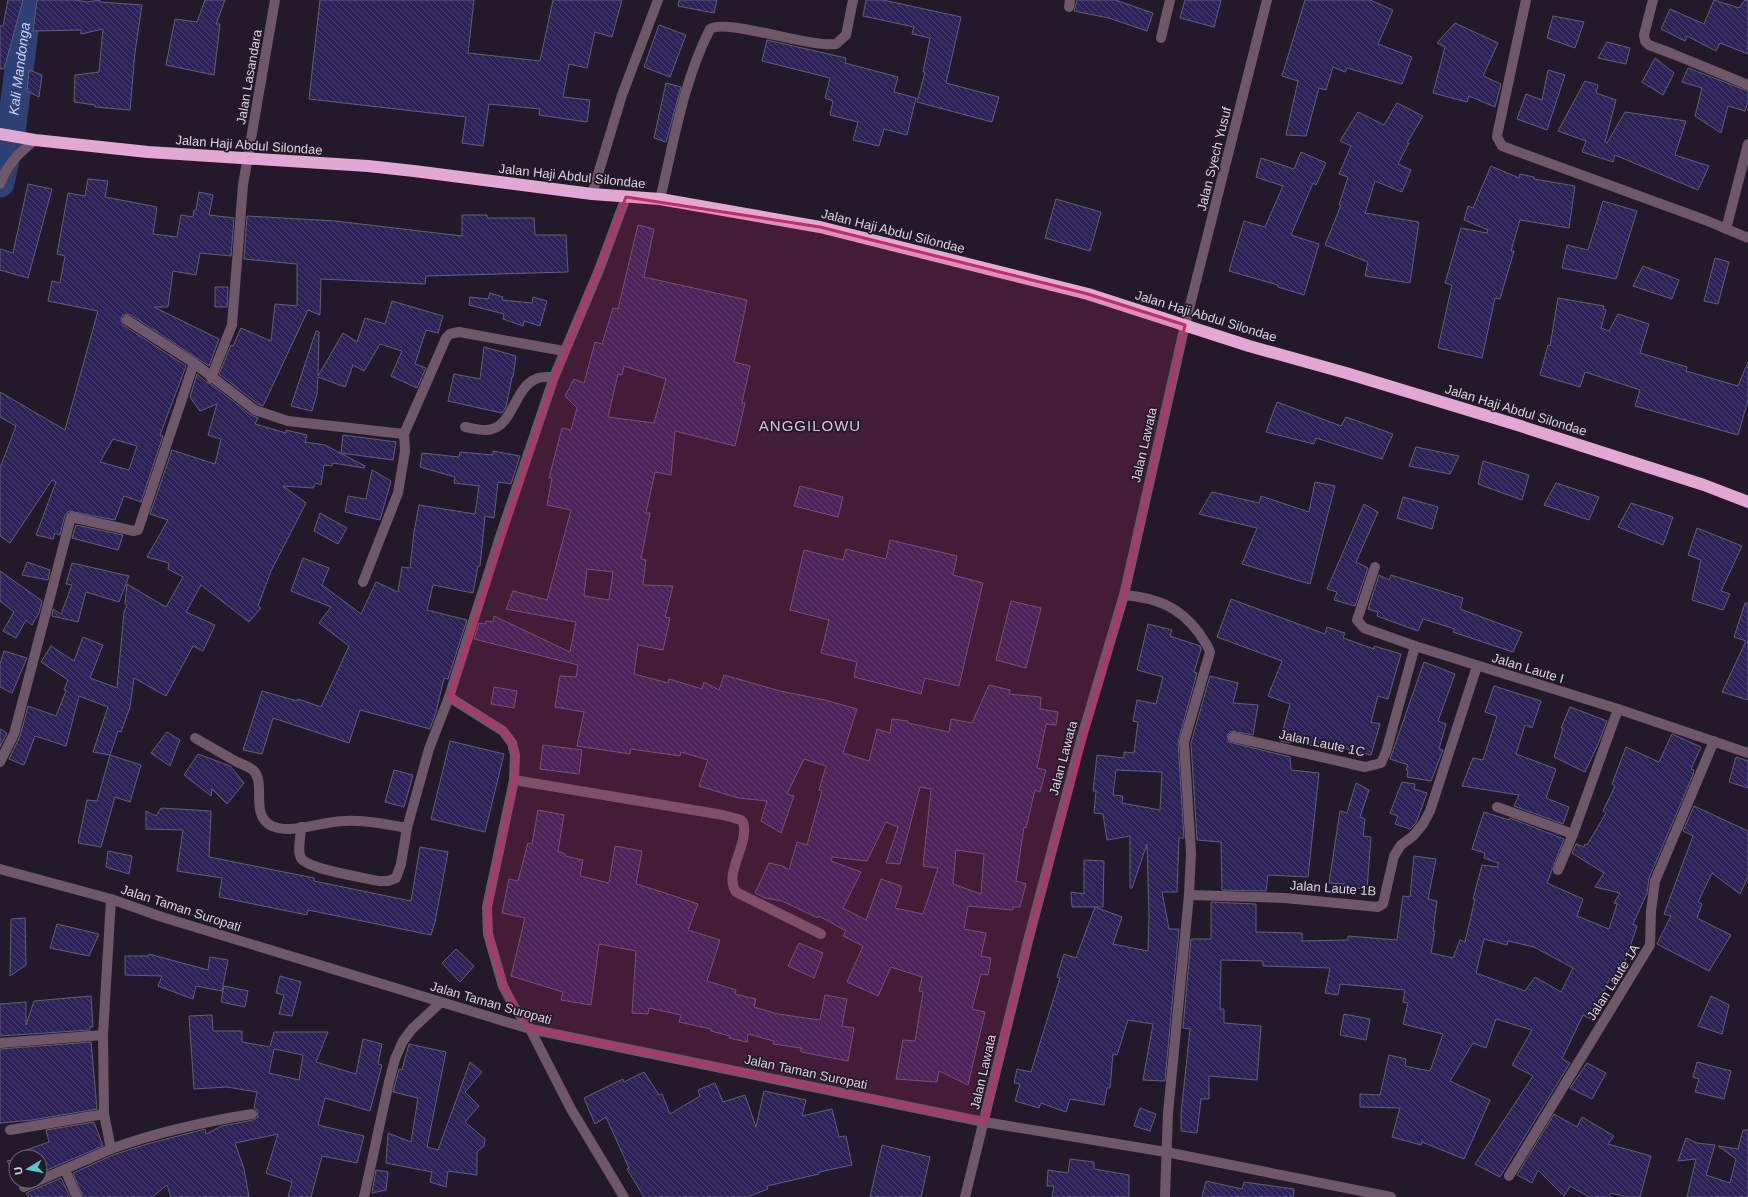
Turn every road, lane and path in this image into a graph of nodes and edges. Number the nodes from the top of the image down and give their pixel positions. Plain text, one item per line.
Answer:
1 (275, 0) edge
2 (658, 0) edge
3 (853, 0) edge
4 (1170, 0) edge
5 (1267, 0) edge
6 (1526, 0) edge
7 (1653, 0) edge
8 (1161, 38) dead end
9 (1748, 85) edge
10 (0, 134) edge
11 (31, 140) junction
12 (1748, 144) edge
13 (248, 159) junction
14 (0, 184) edge
15 (592, 194) junction
16 (626, 197) junction
17 (660, 199) junction
18 (1726, 229) junction
19 (1748, 238) edge
20 (127, 320) dead end
21 (1185, 325) junction
22 (564, 351) junction
23 (194, 363) junction
24 (554, 377) junction
25 (211, 378) junction
26 (465, 427) dead end
27 (404, 434) junction
28 (1748, 502) edge
29 (1374, 567) dead end
30 (363, 582) dead end
31 (1124, 594) junction
32 (1415, 646) junction
33 (1476, 666) junction
34 (450, 697) junction
35 (1618, 709) junction
36 (195, 738) dead end
37 (1233, 738) dead end
38 (1714, 741) junction
39 (1748, 753) edge
40 (0, 762) edge
41 (514, 780) junction
42 (1497, 807) dead end
43 (301, 827) junction
44 (407, 828) junction
45 (1573, 834) junction
46 (0, 869) edge
47 (1558, 870) dead end
48 (1189, 895) junction
49 (111, 899) junction
50 (821, 934) dead end
51 (440, 1003) junction
52 (530, 1029) junction
53 (103, 1035) junction
54 (0, 1043) edge
55 (104, 1114) junction
56 (252, 1114) dead end
57 (984, 1122) junction
58 (10, 1130) dead end
59 (111, 1149) junction
60 (1166, 1152) junction
61 (65, 1170) junction
62 (1509, 1176) dead end
63 (48, 1177) edge
64 (77, 1197) edge
65 (364, 1197) edge
66 (624, 1197) edge
67 (965, 1197) edge
68 (1165, 1197) edge
69 (1391, 1197) edge

1 - 13 street, Jalan Lasandara
2 - 15 street
3 - 17 street
4 - 8 street
5 - 21 street, Jalan Syech Yusuf
6 - 18 street
7 - 9 street
10 - 11 highway, Jalan Haji Abdul Silondae
11 - 13 highway, Jalan Haji Abdul Silondae
11 - 14 street
12 - 18 street
13 - 15 highway, Jalan Haji Abdul Silondae
13 - 25 street, Jalan Lasandara
15 - 16 highway, Jalan Haji Abdul Silondae
16 - 17 highway, Jalan Haji Abdul Silondae
16 - 22 street
17 - 21 highway, Jalan Haji Abdul Silondae
18 - 19 street
20 - 23 street
21 - 28 highway, Jalan Haji Abdul Silondae
21 - 31 street, Jalan Lawata
22 - 24 street
22 - 27 street
23 - 25 street
23 - 40 street
24 - 26 street
24 - 34 street
25 - 27 street
27 - 30 street
29 - 32 street, Jalan Laute I
31 - 48 street
31 - 57 street, Jalan Lawata
32 - 33 street, Jalan Laute I
32 - 37 street, Jalan Laute 1C
33 - 35 street, Jalan Laute I
33 - 48 street, Jalan Laute 1B
34 - 41 street
34 - 44 street
35 - 38 street, Jalan Laute I
35 - 45 street
36 - 43 street
38 - 39 street, Jalan Laute I
38 - 62 street, Jalan Laute 1A
41 - 50 street
41 - 52 street
42 - 45 street
43 - 44 street
43 - 44 street
45 - 47 street
46 - 49 street, Jalan Taman Suropati
48 - 60 street
49 - 51 street, Jalan Taman Suropati
49 - 53 street
51 - 52 street, Jalan Taman Suropati
51 - 65 street
52 - 57 street, Jalan Taman Suropati
52 - 66 street
53 - 54 street
53 - 55 street
55 - 58 street
55 - 59 street
56 - 59 street
57 - 60 street, Jalan Taman Suropati
57 - 67 street, Jalan Lawata
59 - 61 street
60 - 68 street
60 - 69 street, Jalan Taman Suropati
61 - 63 street
61 - 64 street

